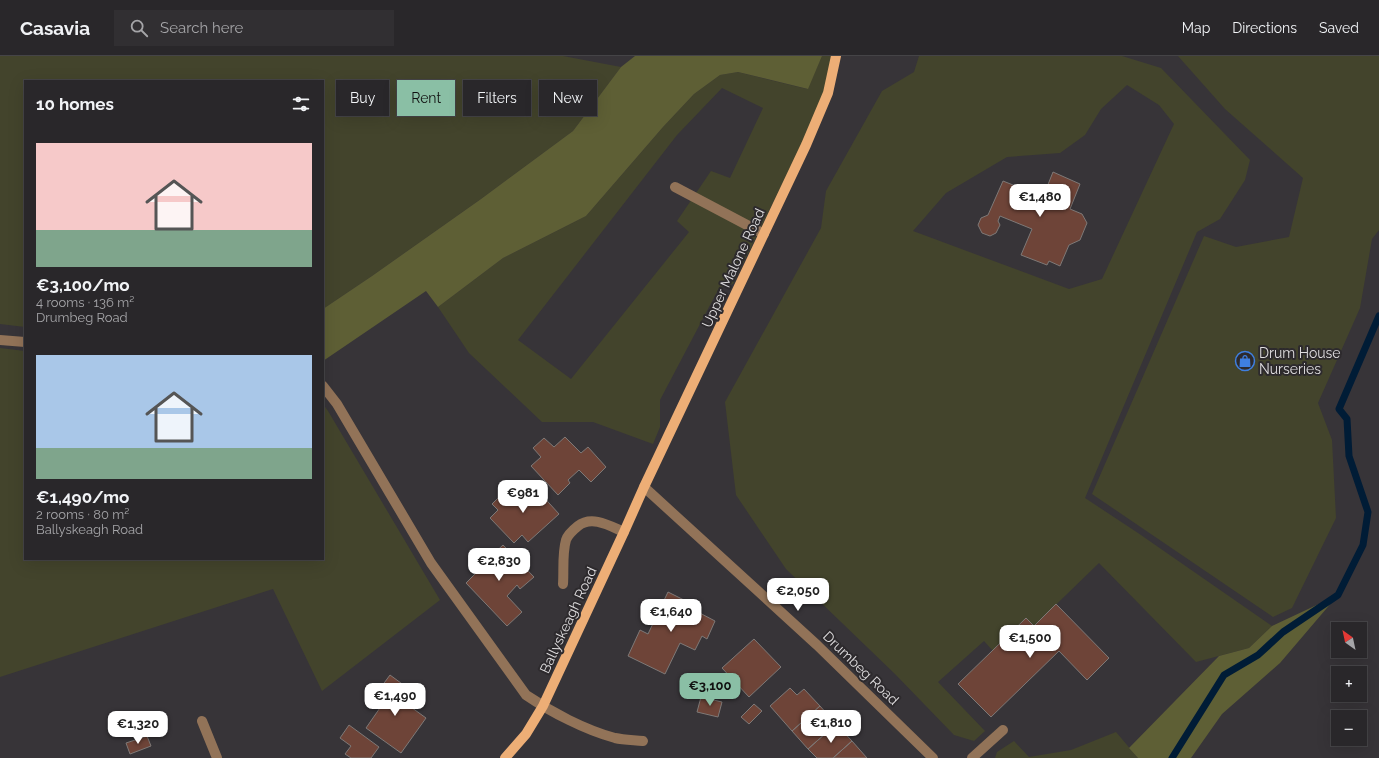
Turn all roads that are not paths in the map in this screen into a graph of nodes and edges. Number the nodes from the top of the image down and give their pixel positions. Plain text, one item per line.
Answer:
1 (836, 56) edge
2 (675, 187) dead end
3 (764, 234) junction
4 (0, 340) edge
5 (24, 342) edge
6 (324, 387) edge
7 (644, 487) junction
8 (624, 532) junction
9 (564, 584) dead end
10 (543, 706) junction
11 (202, 721) dead end
12 (1003, 730) dead end
13 (643, 741) dead end
14 (217, 758) edge
15 (505, 758) edge
16 (933, 758) edge
17 (972, 758) edge

1 - 3 main road, Upper Malone Road
2 - 3 street
3 - 7 main road, Upper Malone Road
4 - 5 street
6 - 10 street
7 - 8 main road, Ballyskeagh Road
7 - 16 street, Drumbeg Road
8 - 9 street
8 - 10 main road, Ballyskeagh Road
10 - 13 street
10 - 15 main road, Ballyskeagh Road
11 - 14 street
12 - 17 street

